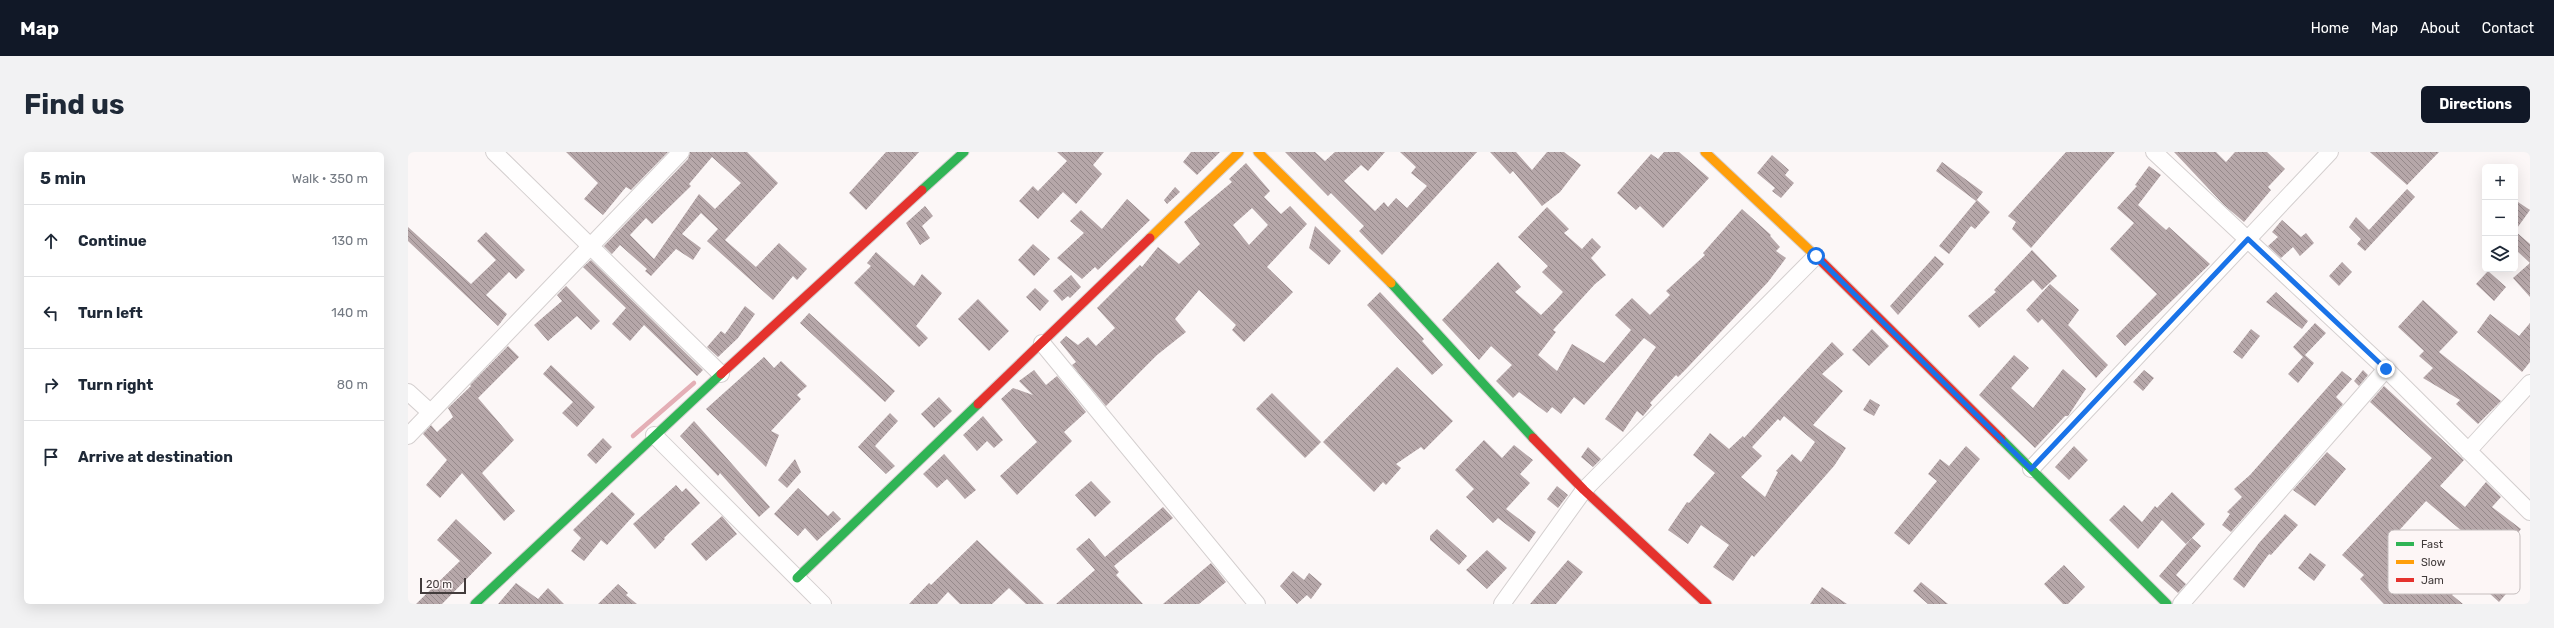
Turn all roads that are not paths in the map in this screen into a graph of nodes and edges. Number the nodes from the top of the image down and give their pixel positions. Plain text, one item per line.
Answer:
1 (494, 152) edge
2 (681, 152) edge
3 (964, 152) edge
4 (1239, 152) edge
5 (1258, 152) edge
6 (1705, 152) edge
7 (2154, 152) edge
8 (2330, 152) edge
9 (2248, 239) junction
10 (590, 247) junction
11 (1816, 256) junction
12 (1042, 343) junction
13 (2386, 369) junction
14 (721, 374) junction
15 (2530, 383) edge
16 (408, 392) edge
17 (430, 412) junction
18 (654, 435) junction
19 (408, 436) edge
20 (2468, 451) junction
21 (2031, 469) junction
22 (1584, 490) junction
23 (2530, 512) edge
24 (797, 578) junction
25 (476, 604) edge
26 (823, 604) edge
27 (1257, 604) edge
28 (1502, 604) edge
29 (1707, 604) edge
30 (2167, 604) edge
31 (2181, 604) edge

1 - 10 street
2 - 10 street
3 - 14 street
4 - 12 street
5 - 22 street
6 - 11 street
7 - 9 street
8 - 9 street
9 - 13 street
9 - 21 street
10 - 14 street
10 - 17 street
11 - 21 street
11 - 22 street
12 - 24 street
12 - 27 street
13 - 20 street
13 - 31 street
14 - 18 street
15 - 20 street
16 - 17 street
17 - 19 street
18 - 24 street
18 - 25 street
20 - 23 street
21 - 30 street
22 - 28 street
22 - 29 street
24 - 26 street

